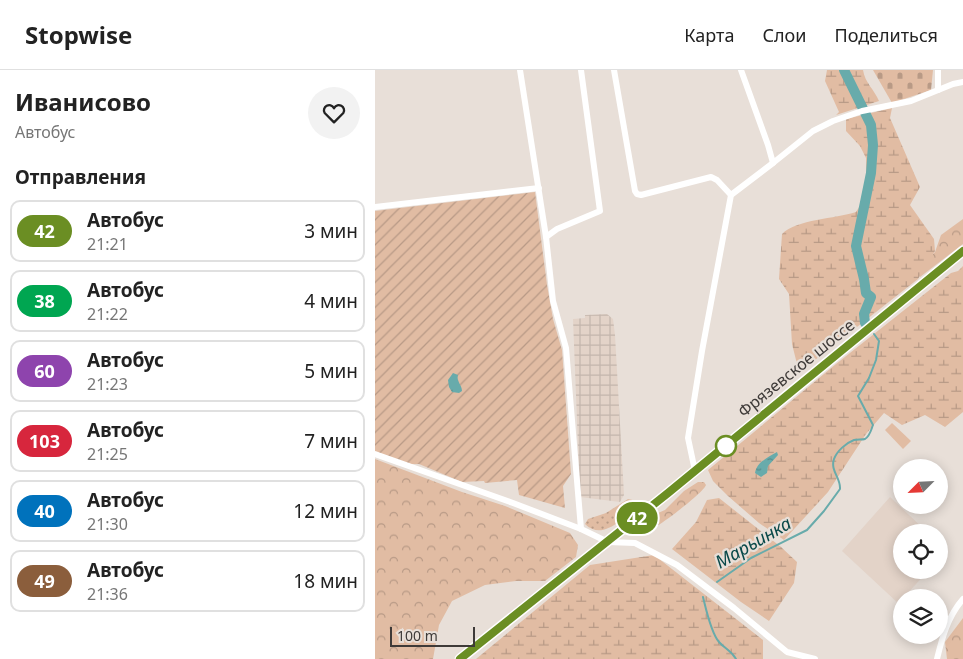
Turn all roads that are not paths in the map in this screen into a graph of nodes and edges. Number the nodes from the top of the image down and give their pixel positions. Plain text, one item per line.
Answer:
1 (520, 70) edge
2 (581, 70) edge
3 (614, 70) edge
4 (741, 70) edge
5 (938, 70) edge
6 (963, 82) edge
7 (938, 90) junction
8 (773, 163) junction
9 (539, 188) junction
10 (731, 195) junction
11 (375, 207) edge
12 (546, 237) junction
13 (963, 251) edge
14 (375, 454) edge
15 (695, 471) junction
16 (581, 529) junction
17 (607, 542) junction
18 (963, 600) edge
19 (460, 659) edge
20 (815, 659) edge
21 (937, 659) edge

1 - 9 street
2 - 12 street
3 - 10 street
4 - 8 street
5 - 7 street
6 - 7 street
7 - 8 street
8 - 10 street
9 - 11 street
9 - 12 street
10 - 15 street
12 - 16 street
13 - 15 highway, Фрязевское шоссе
14 - 16 street
15 - 17 highway, Фрязевское шоссе
16 - 17 street
17 - 19 highway, Фрязевское шоссе
17 - 20 street
18 - 21 street

